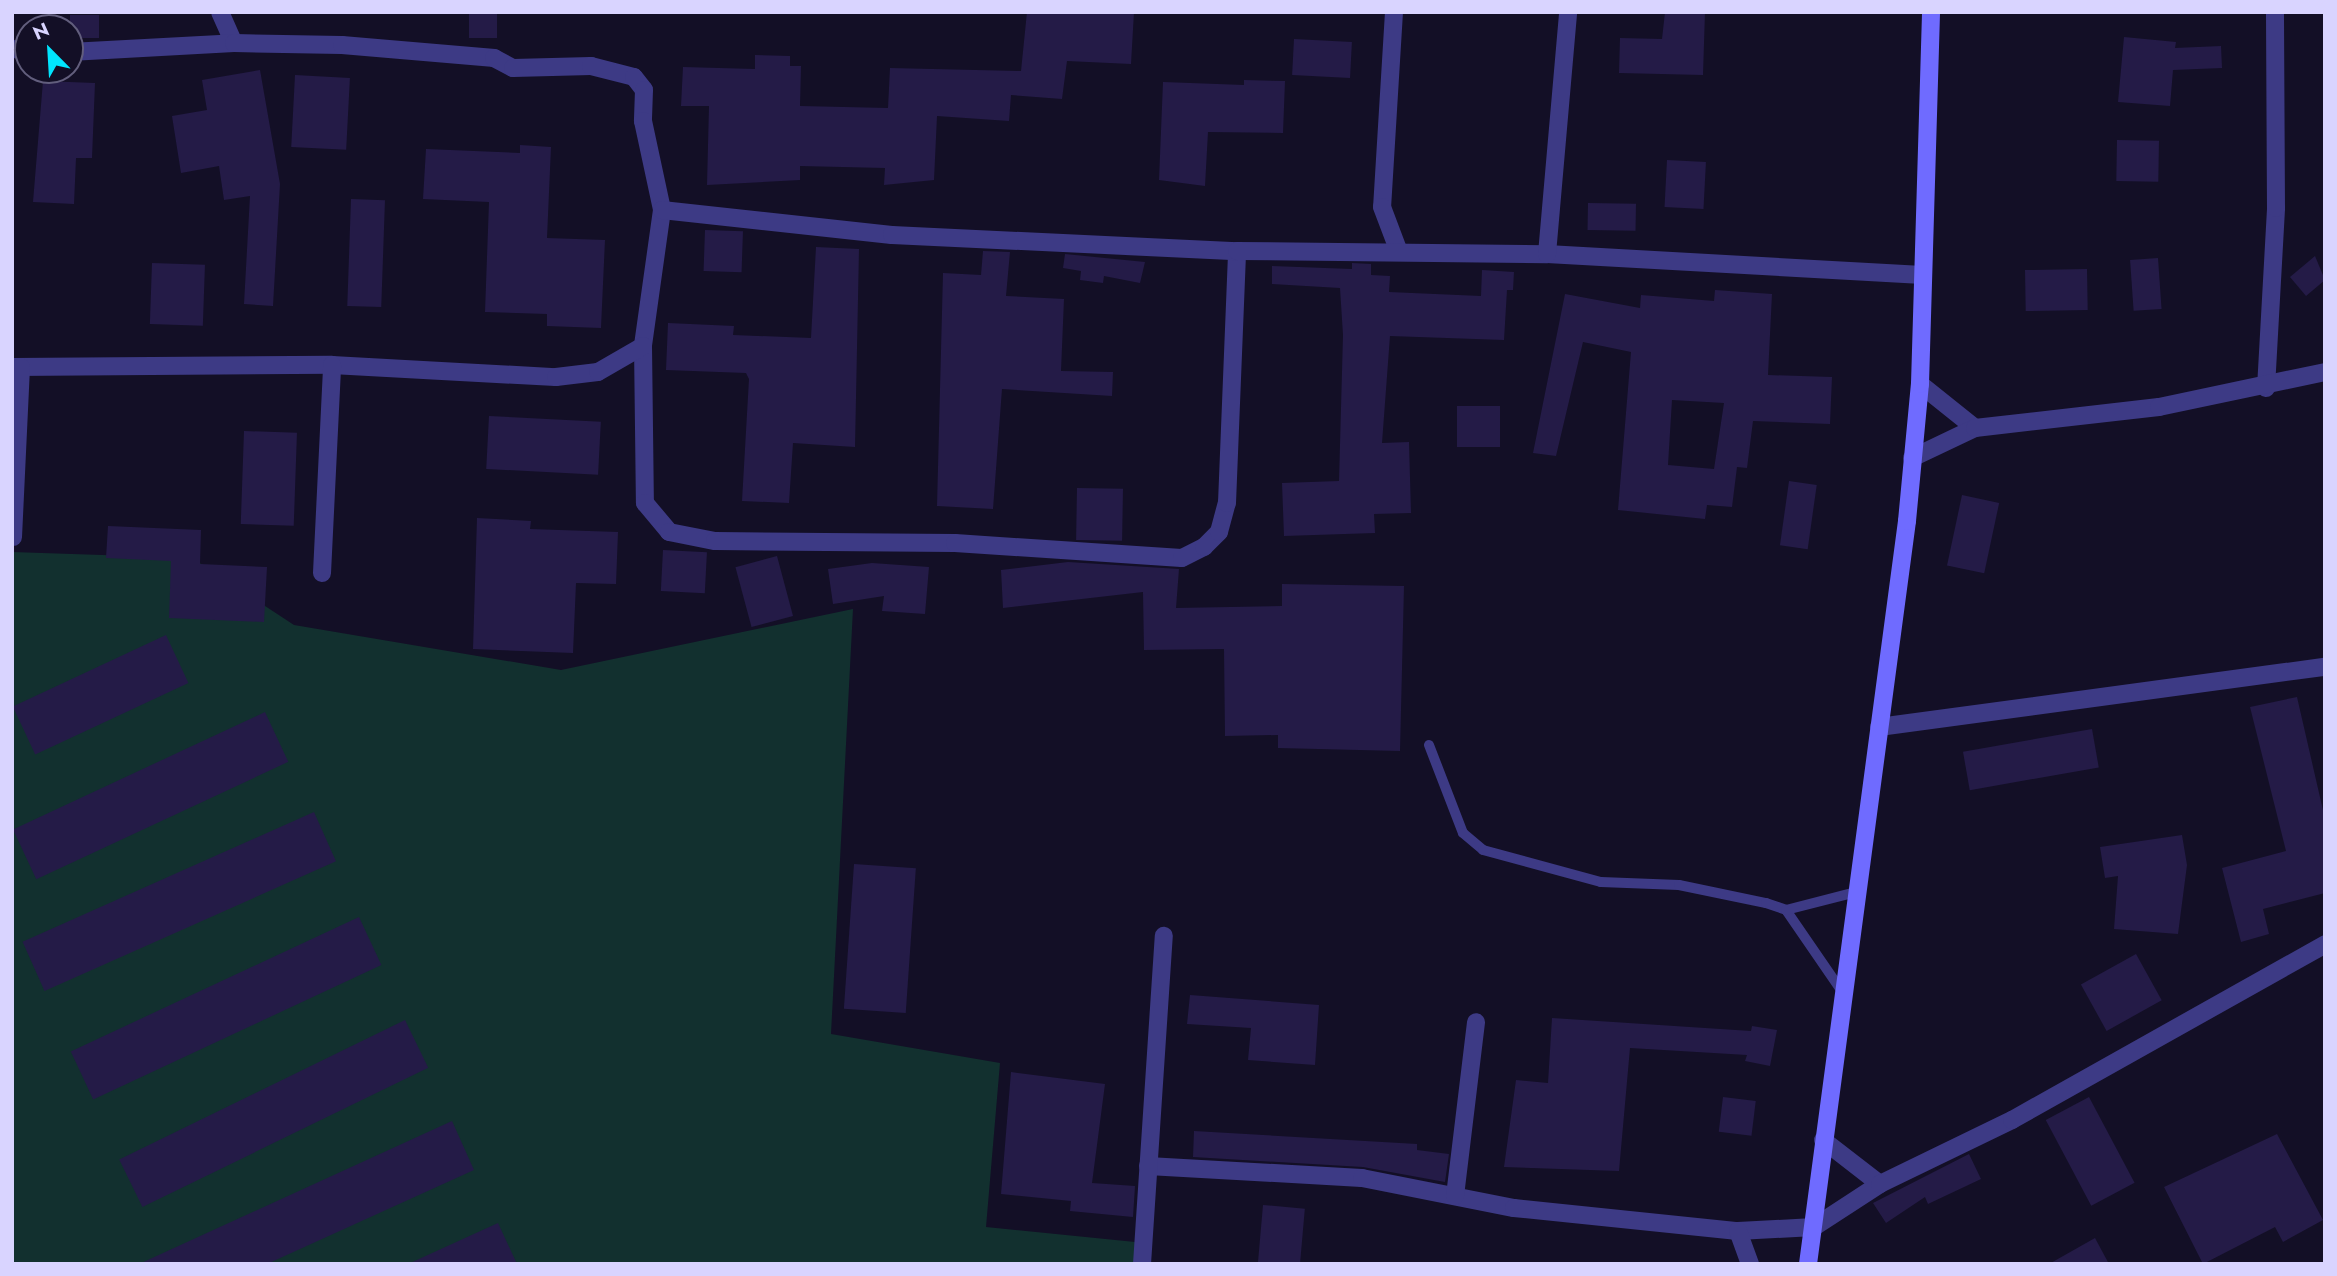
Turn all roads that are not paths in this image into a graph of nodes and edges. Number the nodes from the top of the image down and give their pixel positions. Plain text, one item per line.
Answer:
1 (220, 12) edge
2 (1394, 12) edge
3 (1568, 12) edge
4 (1931, 12) edge
5 (2275, 12) edge
6 (234, 43) junction
7 (84, 51) edge
8 (662, 210) junction
9 (1237, 251) junction
10 (1399, 252) junction
11 (1547, 254) junction
12 (1922, 275) junction
13 (643, 346) junction
14 (332, 365) junction
15 (16, 367) edge
16 (2325, 372) edge
17 (1920, 384) junction
18 (2266, 388) junction
19 (1975, 428) junction
20 (1912, 458) junction
21 (13, 537) edge
22 (322, 573) dead end
23 (2325, 667) edge
24 (1879, 727) junction
25 (1429, 746) dead end
26 (1856, 892) junction
27 (1786, 911) junction
28 (1164, 936) dead end
29 (2325, 944) edge
30 (1843, 993) junction
31 (1476, 1022) dead end
32 (1823, 1140) junction
33 (1148, 1166) junction
34 (1880, 1184) junction
35 (1455, 1196) junction
36 (1814, 1227) junction
37 (1738, 1231) junction
38 (1142, 1264) edge
39 (1750, 1264) edge
40 (1808, 1264) edge

1 - 6 street
2 - 10 street
3 - 11 street
4 - 12 main road
5 - 18 street
6 - 7 street
6 - 8 street
8 - 9 street
8 - 13 street
9 - 10 street
9 - 13 street
10 - 11 street
11 - 12 street
12 - 17 main road
13 - 14 street
14 - 15 street
14 - 22 street
15 - 21 street
16 - 18 street
17 - 19 street
17 - 20 main road
18 - 19 street
19 - 20 street
20 - 24 main road
23 - 24 street
24 - 26 main road
25 - 27 lane
26 - 27 lane
26 - 30 main road
27 - 30 lane
28 - 33 street
29 - 34 street
30 - 32 main road
31 - 35 street
32 - 34 street
32 - 36 main road
33 - 35 street
33 - 38 street
34 - 36 street
35 - 37 street
36 - 37 street
36 - 40 main road
37 - 39 street

